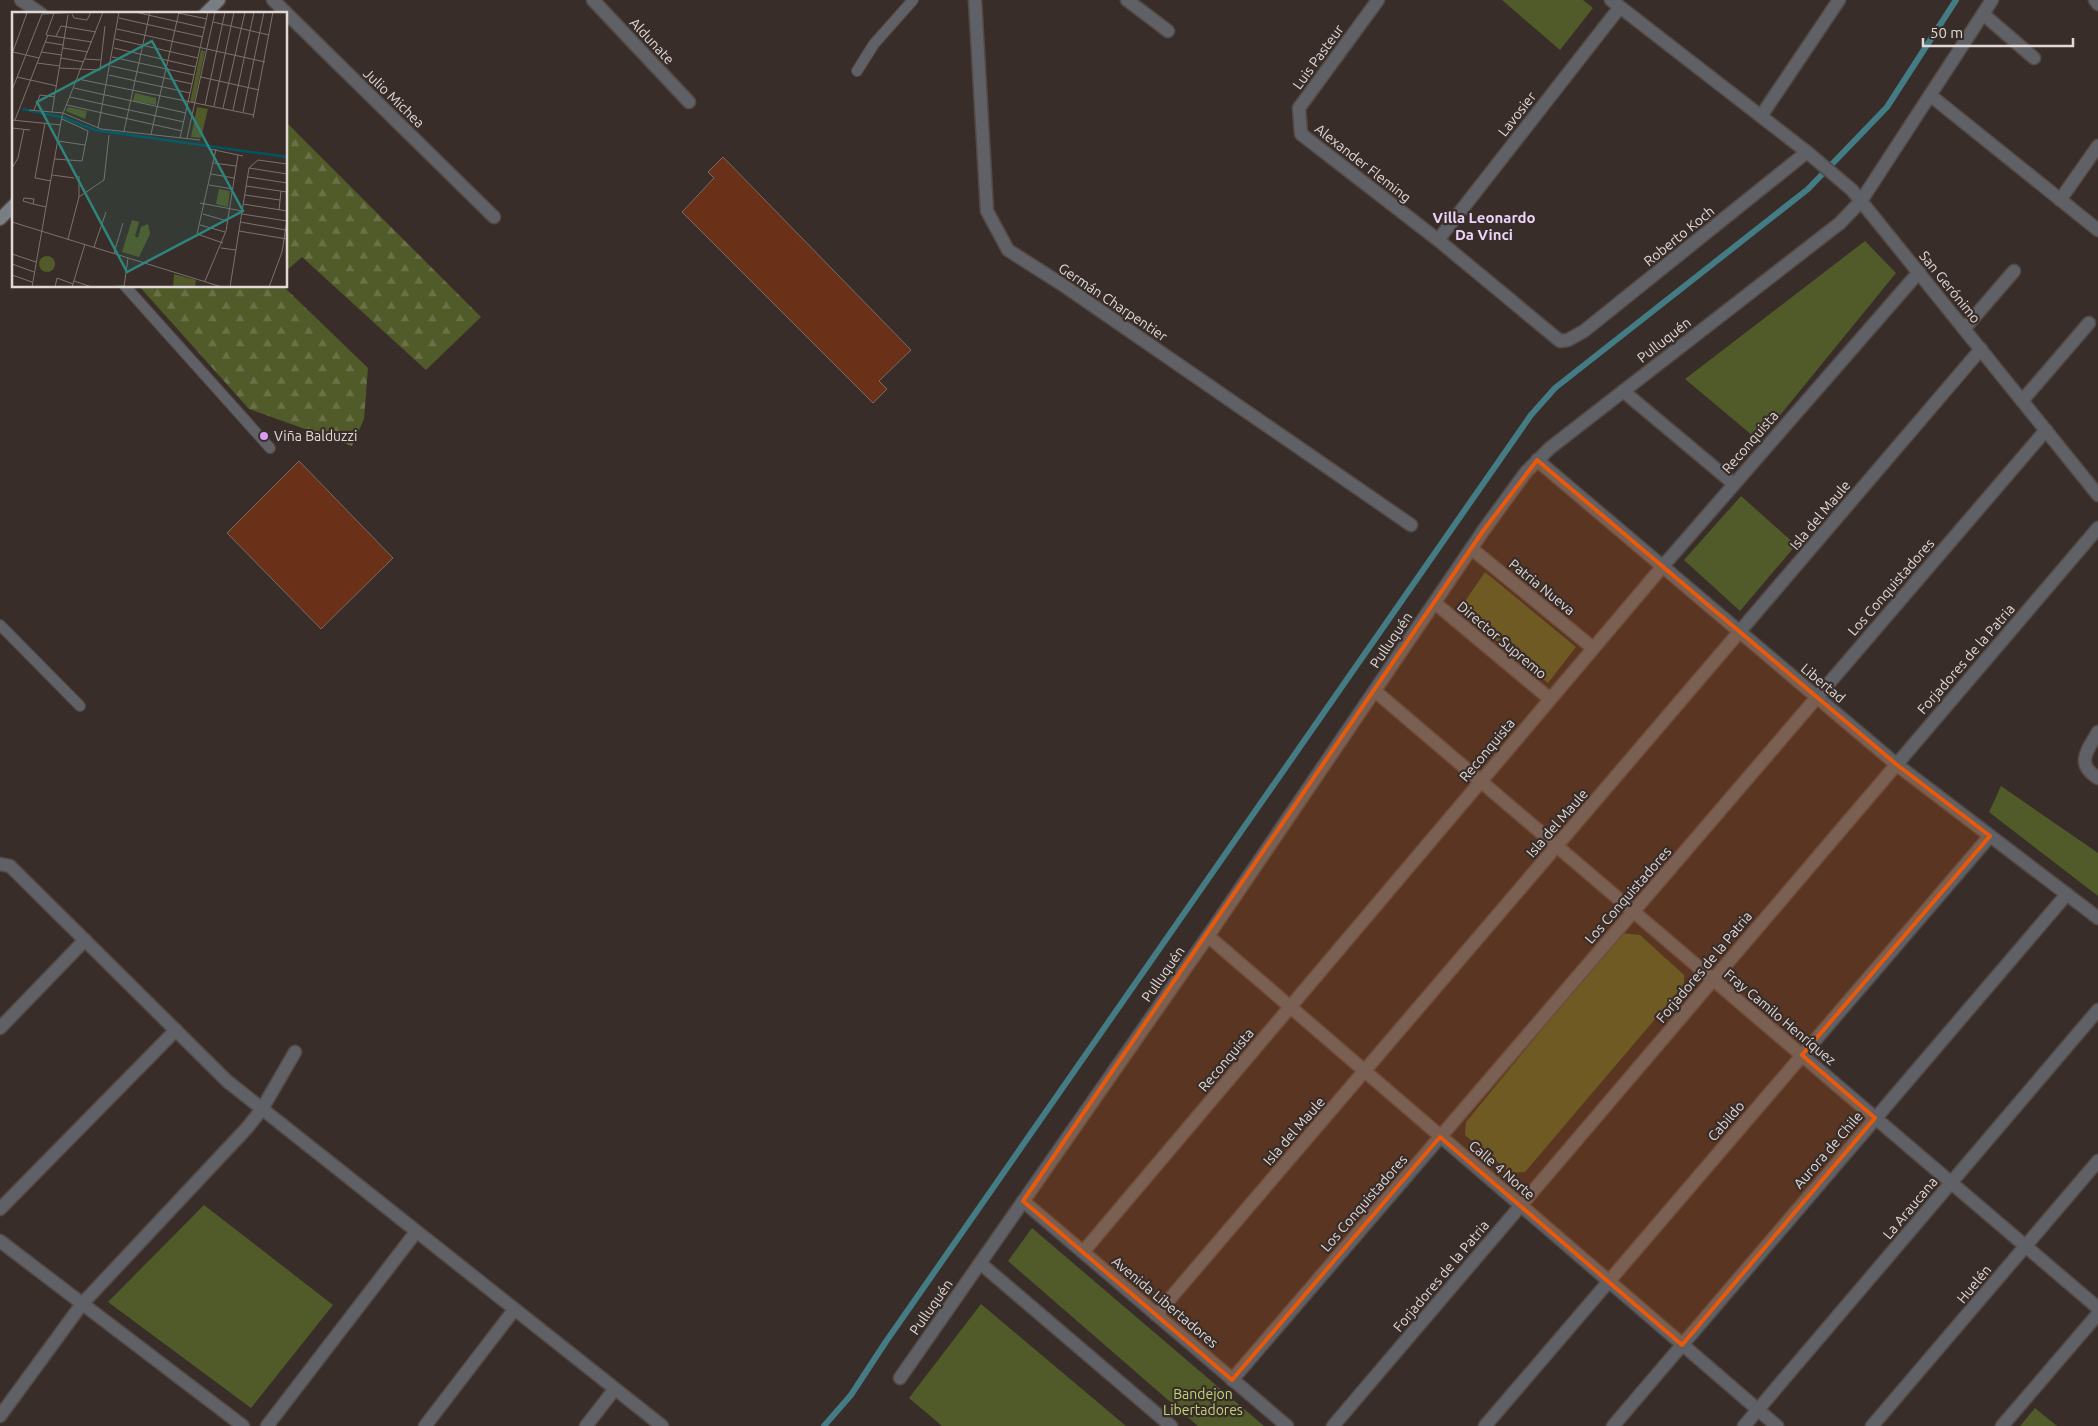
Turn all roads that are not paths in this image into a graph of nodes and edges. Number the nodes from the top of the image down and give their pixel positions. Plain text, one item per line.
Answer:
1 (21, 0) edge
2 (219, 0) edge
3 (273, 0) edge
4 (593, 0) edge
5 (913, 0) edge
6 (975, 0) edge
7 (1128, 0) edge
8 (1378, 0) edge
9 (1839, 0) edge
10 (1992, 0) edge
11 (2095, 0) edge
12 (1615, 3) edge
13 (2098, 4) edge
14 (38, 12) edge
15 (207, 12) edge
16 (285, 12) edge
17 (1984, 14) junction
18 (288, 15) edge
19 (1168, 31) dead end
20 (2034, 58) dead end
21 (857, 71) dead end
22 (1930, 95) junction
23 (689, 102) dead end
24 (1299, 108) joint
25 (1761, 116) junction
26 (2098, 146) edge
27 (1811, 156) junction
28 (2060, 200) junction
29 (1861, 201) junction
30 (12, 207) edge
31 (494, 216) dead end
32 (0, 219) edge
33 (2098, 230) edge
34 (1438, 240) junction
35 (2014, 271) dead end
36 (1919, 272) junction
37 (127, 288) edge
38 (2089, 324) dead end
39 (1964, 328) junction
40 (1568, 340) joint
41 (1981, 350) junction
42 (1623, 391) junction
43 (2022, 400) junction
44 (2046, 430) junction
45 (270, 448) dead end
46 (1537, 460) junction
47 (1734, 484) junction
48 (2095, 486) edge
49 (1411, 524) dead end
50 (2098, 528) edge
51 (1472, 548) junction
52 (1663, 566) junction
53 (1435, 603) junction
54 (0, 625) edge
55 (1740, 632) junction
56 (1593, 648) junction
57 (1375, 691) junction
58 (1817, 697) junction
59 (1550, 700) junction
60 (80, 706) dead end
61 (2098, 732) edge
62 (1896, 764) junction
63 (2098, 778) edge
64 (1480, 781) junction
65 (1990, 836) junction
66 (1557, 846) junction
67 (0, 864) edge
68 (2067, 894) junction
69 (1633, 912) junction
70 (2098, 918) edge
71 (1208, 936) junction
72 (85, 940) junction
73 (1713, 980) junction
74 (1290, 1007) junction
75 (2098, 1010) edge
76 (0, 1028) edge
77 (176, 1030) junction
78 (295, 1052) dead end
79 (1802, 1056) junction
80 (1365, 1071) junction
81 (262, 1110) junction
82 (1876, 1118) junction
83 (1440, 1136) junction
84 (2098, 1161) edge
85 (1951, 1183) junction
86 (1023, 1201) junction
87 (1520, 1206) junction
88 (0, 1209) edge
89 (416, 1232) junction
90 (0, 1241) edge
91 (2025, 1246) junction
92 (1083, 1252) junction
93 (980, 1263) junction
94 (1609, 1281) junction
95 (82, 1304) junction
96 (2098, 1308) edge
97 (514, 1310) junction
98 (2098, 1314) edge
99 (1156, 1315) junction
100 (1682, 1345) junction
101 (900, 1378) dead end
102 (1232, 1380) junction
103 (614, 1390) junction
104 (1758, 1410) junction
105 (0, 1418) edge
106 (8, 1426) edge
107 (243, 1426) edge
108 (267, 1426) edge
109 (425, 1426) edge
110 (586, 1426) edge
111 (662, 1426) edge
112 (1171, 1426) edge
113 (1287, 1426) edge
114 (1333, 1426) edge
115 (1485, 1426) edge
116 (1613, 1426) edge
117 (1744, 1426) edge
118 (1777, 1426) edge
119 (1872, 1426) edge
120 (2002, 1426) edge

1 - 14 street
2 - 15 main road
3 - 16 street, Julio Michea
4 - 23 street, Aldunate
5 - 21 lane
6 - 49 street, Germán Charpentier
7 - 19 street
8 - 24 street, Luis Pasteur
9 - 25 street
10 - 17 street, Pulluquén
11 - 13 street
12 - 25 street, San Gerónimo
12 - 34 street, Lavosier
17 - 20 street
17 - 22 street, Pulluquén
18 - 31 street, Julio Michea
22 - 28 street
22 - 29 street, Pulluquén
24 - 34 street, Alexander Fleming
25 - 27 street, San Gerónimo
26 - 28 street
27 - 29 street, San Gerónimo
27 - 40 street, Roberto Koch
28 - 33 street
29 - 36 street, San Gerónimo
29 - 42 street, Pulluquén
30 - 32 main road
34 - 40 street, Alexander Fleming
35 - 39 street
36 - 39 street, San Gerónimo
36 - 47 street, Reconquista
37 - 45 lane
38 - 43 street
39 - 41 street, San Gerónimo
41 - 43 street, San Gerónimo
41 - 55 street, Isla del Maule
42 - 46 street, Pulluquén
42 - 47 street
43 - 44 street, San Gerónimo
44 - 48 street, San Gerónimo
44 - 58 street, Los Conquistadores
46 - 51 street, Pulluquén
46 - 52 street, Libertad
47 - 52 street, Reconquista
50 - 62 street, Forjadores de la Patria
51 - 53 street, Pulluquén
51 - 56 street, Patria Nueva
52 - 55 street, Libertad
52 - 56 street, Reconquista
53 - 57 street, Pulluquén
53 - 59 street, Director Supremo
54 - 60 lane
55 - 58 street, Libertad
55 - 66 street, Isla del Maule
56 - 59 street, Reconquista
57 - 64 street, Fray Camilo Henríquez
57 - 71 street, Pulluquén
58 - 62 street, Libertad
58 - 69 street, Los Conquistadores
59 - 64 street, Reconquista
61 - 63 street
62 - 65 street, Libertad
62 - 73 street, Forjadores de la Patria
64 - 66 street, Fray Camilo Henríquez
64 - 74 street, Reconquista
65 - 68 street, Libertad
65 - 79 street, Cabildo
66 - 69 street, Fray Camilo Henríquez
66 - 80 street, Isla del Maule
67 - 72 street
68 - 70 street, Libertad
68 - 82 street, Aurora de Chile
69 - 73 street, Fray Camilo Henríquez
69 - 83 street, Los Conquistadores
71 - 74 street, Calle 4 Norte
71 - 86 street, Pulluquén
72 - 76 street
72 - 77 street
73 - 79 street, Fray Camilo Henríquez
73 - 87 street, Forjadores de la Patria
74 - 80 street, Calle 4 Norte
74 - 92 street, Reconquista
75 - 85 street, La Araucana
77 - 81 street
77 - 88 street
78 - 81 street
79 - 82 street, Fray Camilo Henríquez
79 - 94 street, Cabildo
80 - 83 street, Calle 4 Norte
80 - 99 street, Isla del Maule
81 - 89 street
81 - 95 street
82 - 85 street, Fray Camilo Henríquez
82 - 100 street, Aurora de Chile
83 - 87 street, Calle 4 Norte
83 - 102 street, Los Conquistadores
84 - 91 street, Huelén
85 - 91 street, Fray Camilo Henríquez
85 - 104 street, La Araucana
86 - 92 street, Avenida Libertadores
86 - 93 street, Pulluquén
87 - 94 street, Calle 4 Norte
87 - 114 street, Forjadores de la Patria
89 - 97 street
89 - 108 street
90 - 95 street
91 - 96 street, Fray Camilo Henríquez
91 - 119 street, Huelén
92 - 99 street, Avenida Libertadores
93 - 101 street, Pulluquén
93 - 112 street
94 - 100 street, Calle 4 Norte
94 - 115 street, Cabildo
95 - 105 street
95 - 107 street
97 - 103 street
97 - 109 street
98 - 120 street
99 - 102 street, Avenida Libertadores
100 - 104 street, Calle 4 Norte
100 - 116 street, Aurora de Chile
102 - 113 street, Avenida Libertadores
103 - 110 street
103 - 111 street
104 - 117 street, La Araucana
104 - 118 street, Calle 4 Norte
105 - 106 street

